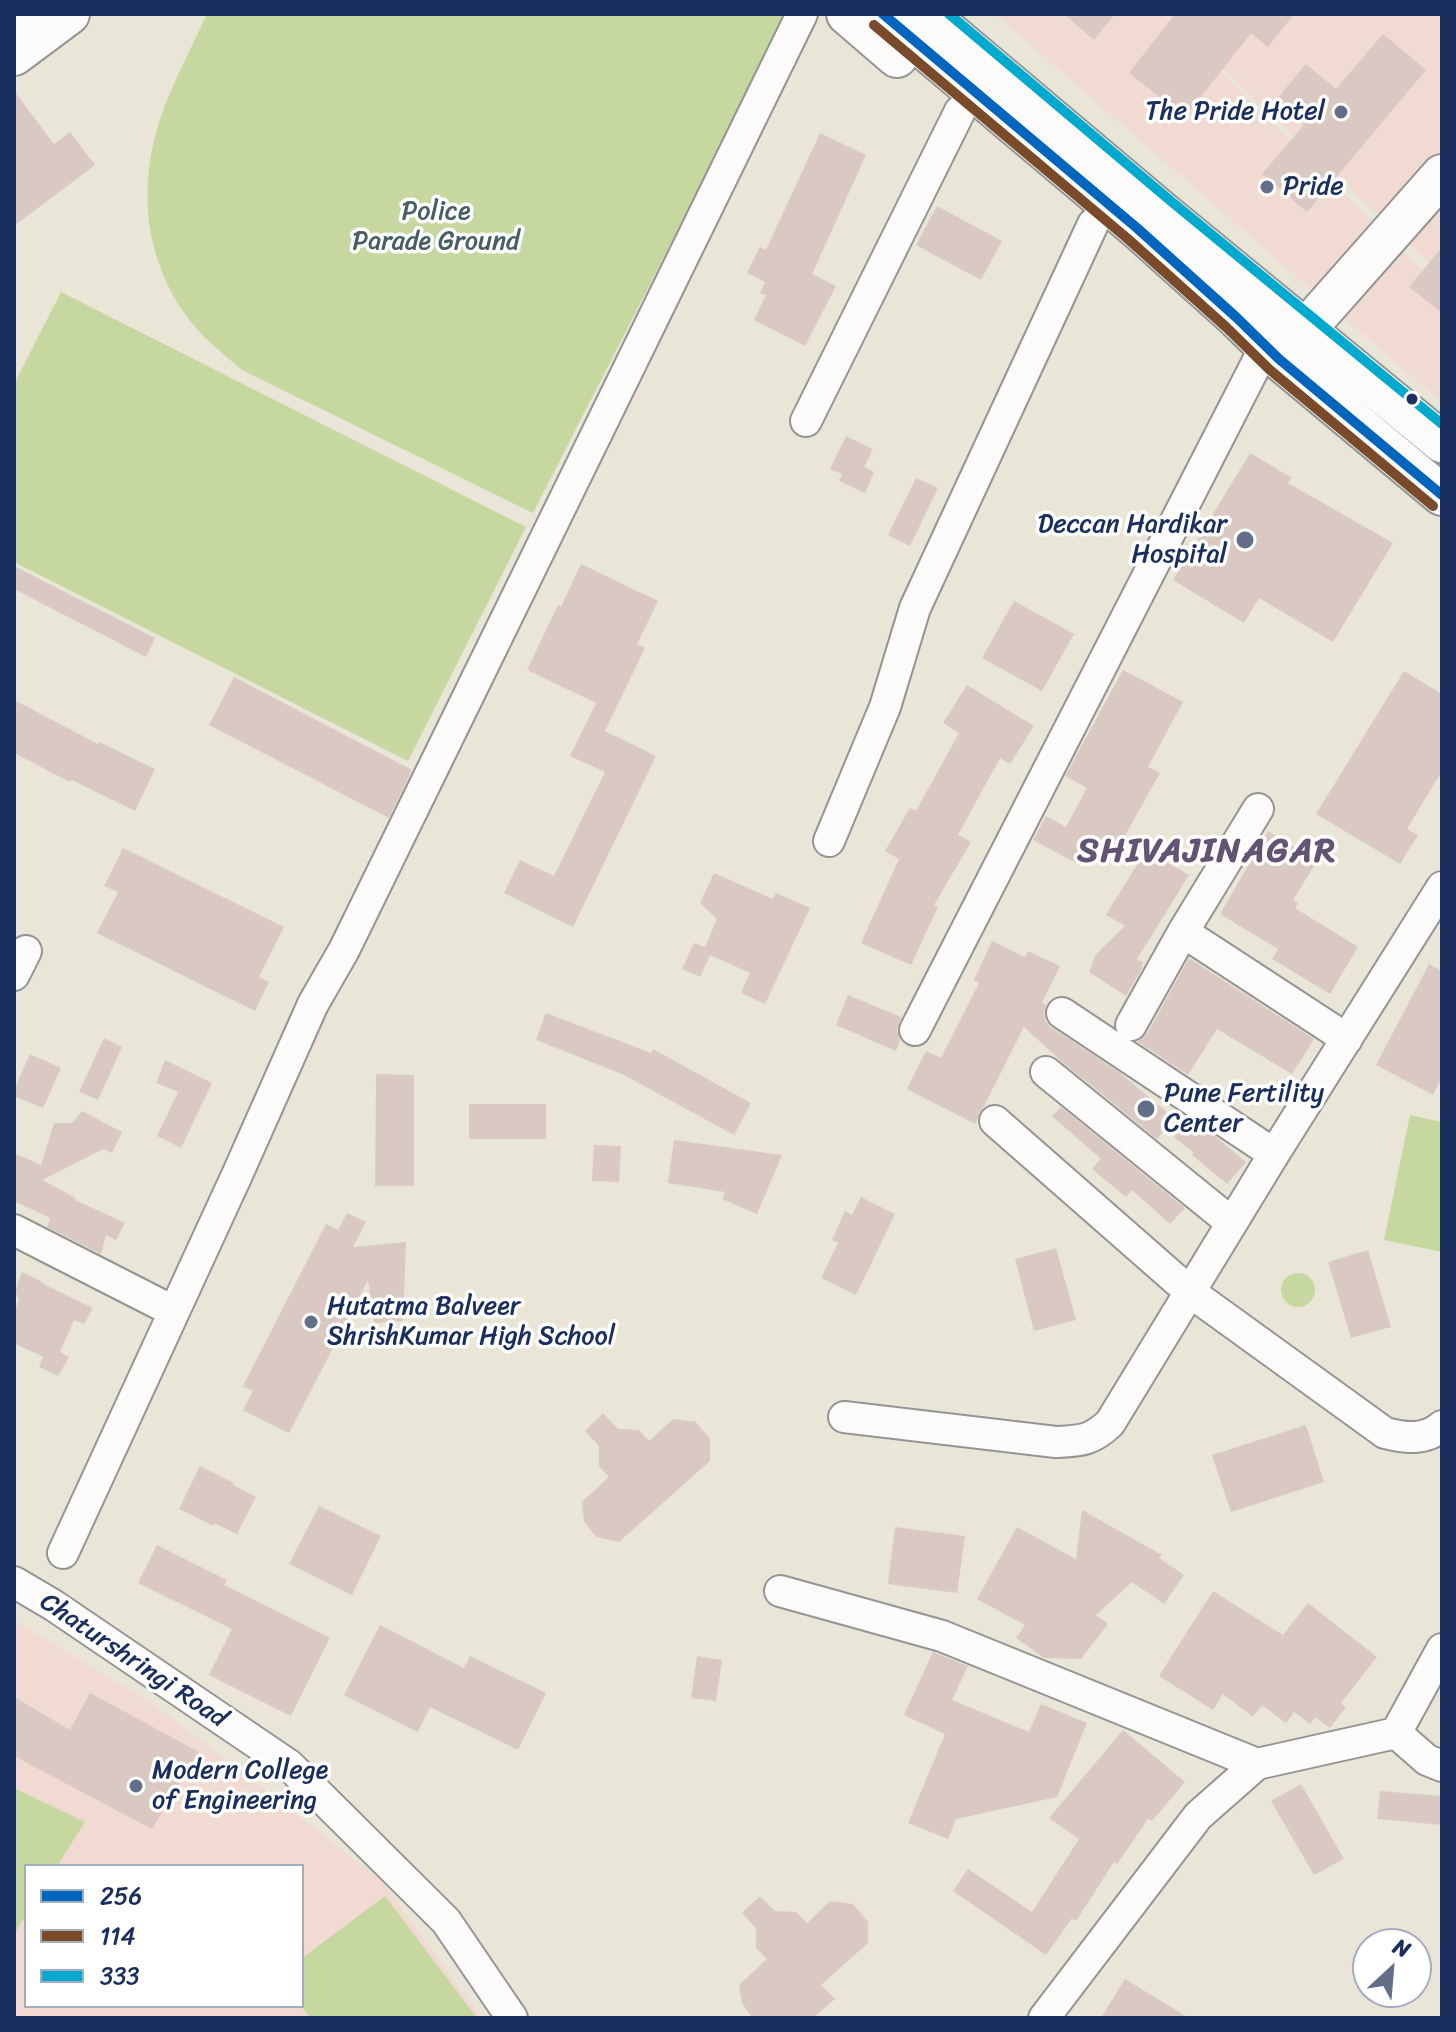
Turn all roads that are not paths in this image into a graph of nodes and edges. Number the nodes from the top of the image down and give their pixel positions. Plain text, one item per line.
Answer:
1 (69, 14) edge
2 (802, 14) edge
3 (847, 14) edge
4 (883, 14) edge
5 (927, 14) edge
6 (967, 14) edge
7 (14, 55) edge
8 (960, 111) junction
9 (1442, 175) edge
10 (1093, 224) junction
11 (1236, 317) junction
12 (1305, 330) junction
13 (1266, 345) junction
14 (806, 421) dead end
15 (1442, 442) edge
16 (1442, 495) edge
17 (1258, 809) dead end
18 (829, 841) dead end
19 (1439, 900) edge
20 (1183, 932) junction
21 (1062, 1013) dead end
22 (1131, 1025) dead end
23 (915, 1030) dead end
24 (1347, 1039) junction
25 (1046, 1072) dead end
26 (995, 1121) dead end
27 (1274, 1154) junction
28 (1232, 1223) junction
29 (14, 1230) edge
30 (1190, 1292) junction
31 (173, 1311) junction
32 (844, 1417) dead end
33 (1442, 1426) edge
34 (63, 1553) dead end
35 (14, 1582) edge
36 (780, 1591) dead end
37 (1442, 1649) edge
38 (1396, 1733) junction
39 (1257, 1764) junction
40 (1442, 1766) edge
41 (512, 2018) edge
42 (1044, 2018) edge

1 - 7 main road
2 - 31 street
3 - 8 main road
4 - 11 main road
5 - 12 main road
6 - 12 main road
8 - 10 main road
8 - 14 street
9 - 12 main road
10 - 11 main road
10 - 18 street
11 - 13 main road
12 - 15 main road
13 - 16 main road
13 - 23 street
17 - 20 street
19 - 24 street
20 - 22 street
20 - 24 street
21 - 27 street
24 - 27 street
25 - 28 street
26 - 30 street
27 - 28 street
28 - 30 street
29 - 31 street
30 - 32 street
30 - 33 street
31 - 34 street
35 - 41 street, Chaturshringi Road
36 - 39 street
37 - 38 street
38 - 39 street
38 - 40 street
39 - 42 street

